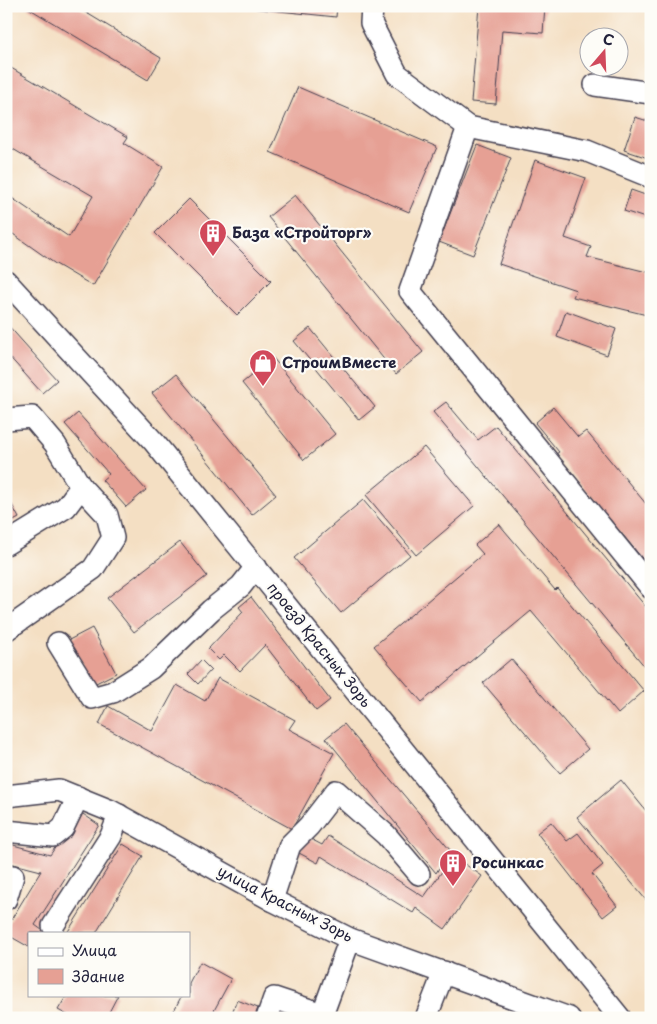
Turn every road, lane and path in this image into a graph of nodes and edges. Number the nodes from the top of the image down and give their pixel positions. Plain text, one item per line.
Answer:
1 (372, 6) edge
2 (595, 85) dead end
3 (651, 93) edge
4 (468, 127) junction
5 (651, 177) edge
6 (9, 290) edge
7 (6, 419) edge
8 (81, 487) junction
9 (6, 544) edge
10 (256, 567) junction
11 (651, 588) edge
12 (6, 630) edge
13 (58, 644) dead end
14 (6, 796) edge
15 (78, 797) junction
16 (119, 815) junction
17 (6, 831) edge
18 (419, 874) dead end
19 (13, 876) dead end
20 (6, 899) edge
21 (272, 900) junction
22 (52, 926) dead end
23 (350, 939) junction
24 (444, 972) junction
25 (322, 1016) edge
26 (267, 1018) edge
27 (426, 1018) edge
28 (569, 1018) edge
29 (620, 1018) edge

1 - 4 street
2 - 3 street
4 - 5 street
4 - 11 street
6 - 10 street, проезд Красных Зорь
7 - 8 street
8 - 9 street
8 - 12 street
10 - 13 street
10 - 29 street, проезд Красных Зорь
14 - 15 street, улица Красных Зорь
15 - 16 street, улица Красных Зорь
15 - 17 street
16 - 21 street, улица Красных Зорь
16 - 22 street
18 - 21 street
19 - 20 street
21 - 23 street, улица Красных Зорь
23 - 24 street, улица Красных Зорь
23 - 25 street
24 - 27 street
24 - 28 street, улица Красных Зорь
25 - 26 street

